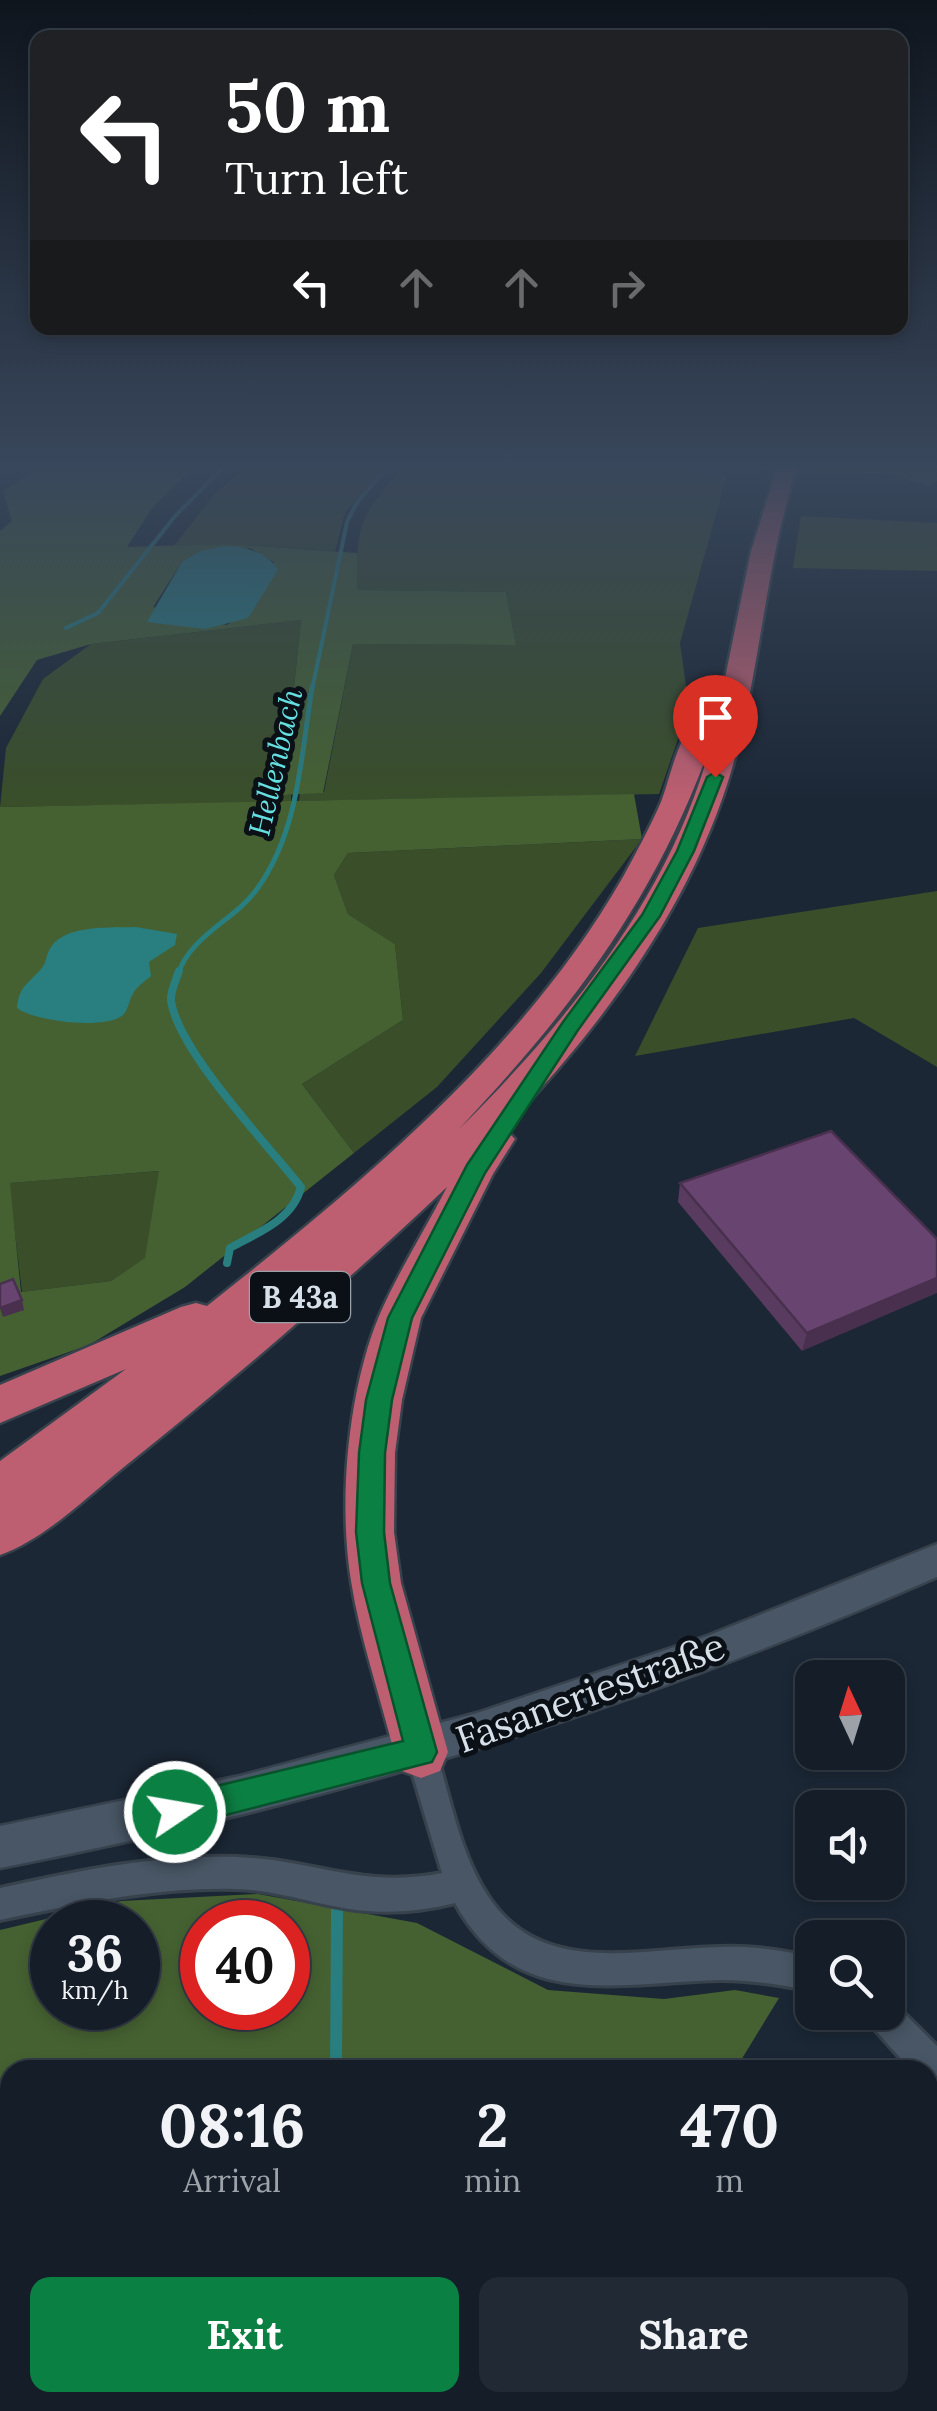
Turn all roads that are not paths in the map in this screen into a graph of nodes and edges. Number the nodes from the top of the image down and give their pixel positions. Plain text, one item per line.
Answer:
1 (733, 581) edge
2 (758, 581) edge
3 (570, 1027) junction
4 (259, 1290) junction
5 (0, 1405) edge
6 (0, 1487) edge
7 (0, 1534) edge
8 (937, 1560) edge
9 (421, 1752) junction
10 (0, 1848) edge
11 (463, 1885) junction
12 (0, 1904) edge
13 (795, 1971) edge
14 (898, 2030) edge
15 (926, 2060) edge

1 - 4 highway, B 43a
2 - 3 highway, B 43a
3 - 7 highway, B 43a
3 - 9 highway
4 - 5 highway
4 - 6 highway, B 43a
8 - 9 street, Fasaneriestraße
9 - 10 street, Fasaneriestraße
9 - 11 street, Fasaneriestraße
11 - 12 street
11 - 13 street, Fasaneriestraße
14 - 15 street

